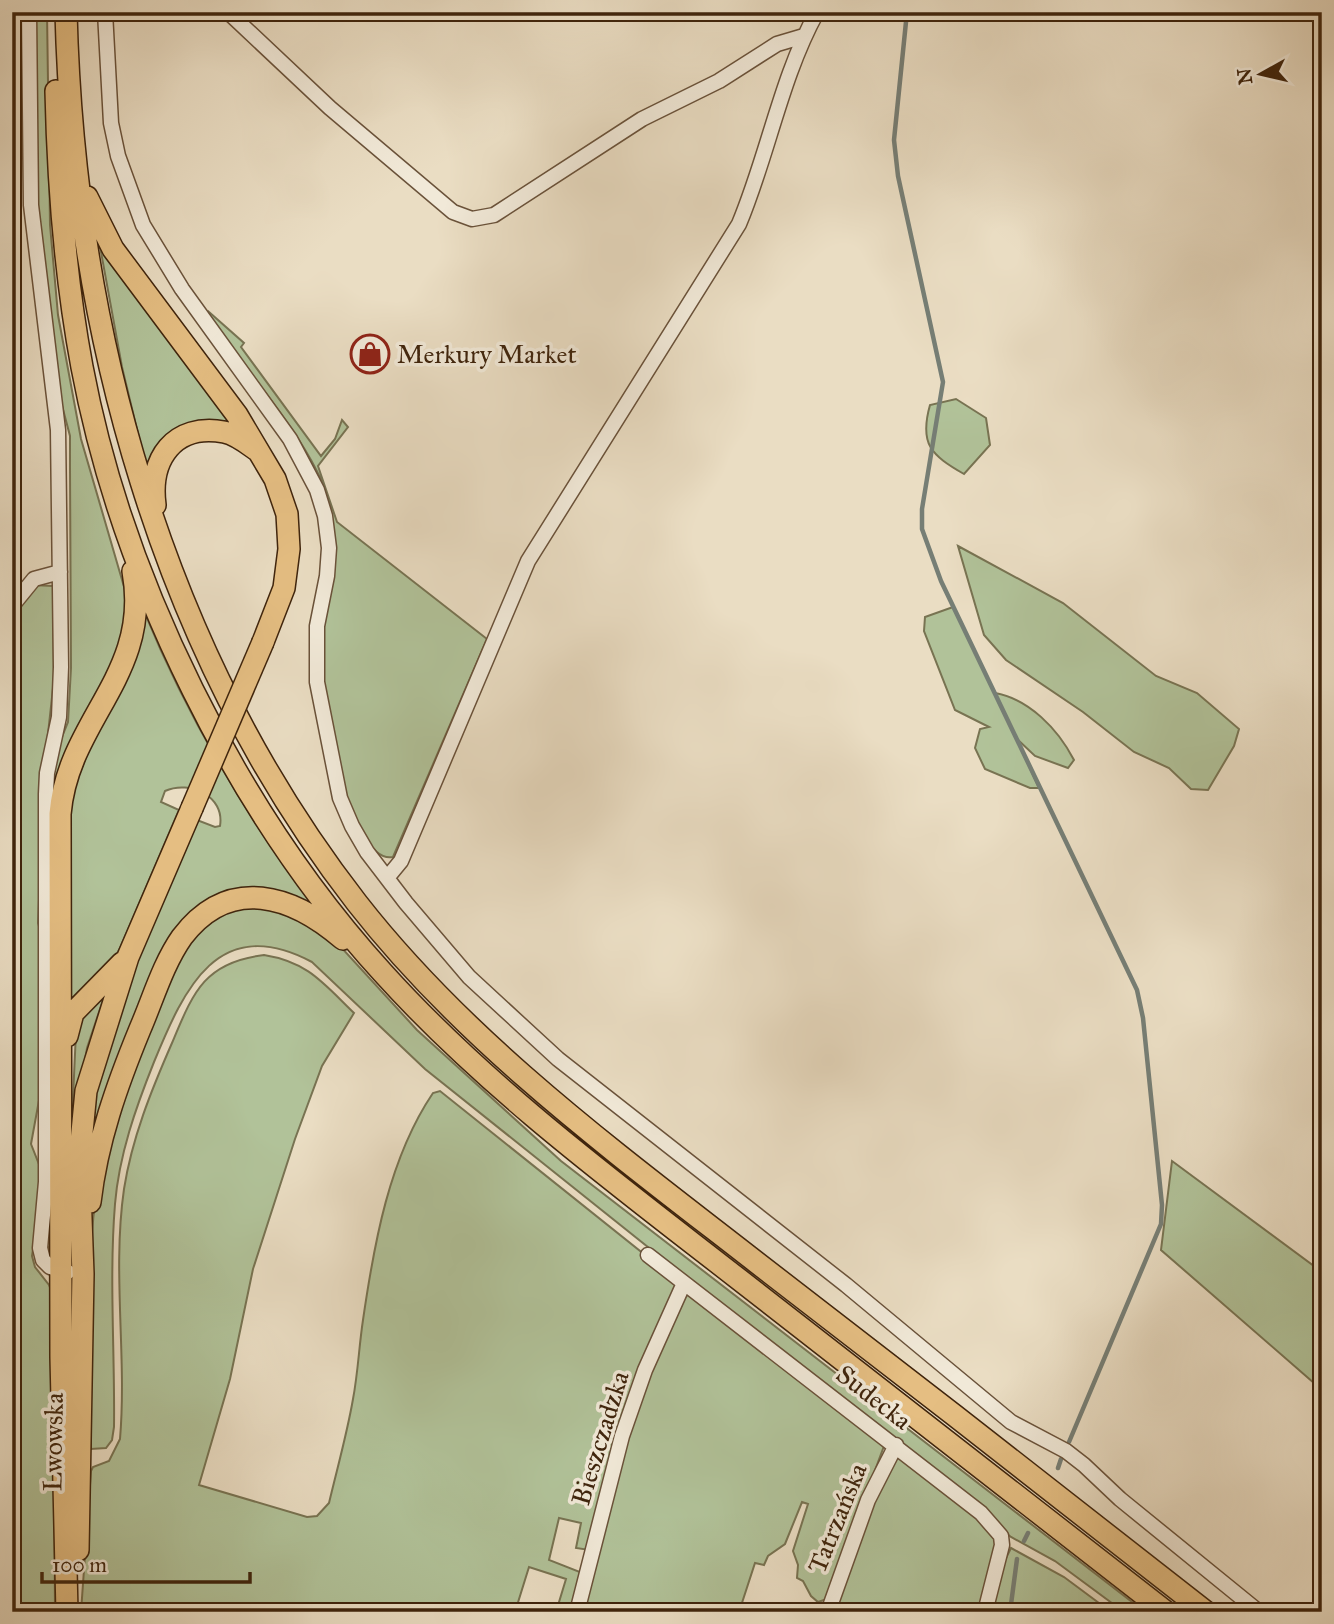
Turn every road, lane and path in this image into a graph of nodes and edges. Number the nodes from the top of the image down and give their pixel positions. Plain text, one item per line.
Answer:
1 (29, 12) edge
2 (54, 12) edge
3 (66, 12) edge
4 (105, 12) edge
5 (228, 12) edge
6 (817, 12) edge
7 (804, 36) junction
8 (76, 165) junction
9 (261, 453) junction
10 (123, 521) junction
11 (164, 549) junction
12 (60, 572) junction
13 (12, 606) edge
14 (387, 878) junction
15 (128, 957) junction
16 (381, 971) junction
17 (63, 1073) junction
18 (648, 1255) dead end
19 (61, 1271) junction
20 (83, 1274) junction
21 (684, 1283) junction
22 (896, 1445) junction
23 (66, 1612) edge
24 (75, 1612) edge
25 (577, 1612) edge
26 (828, 1612) edge
27 (985, 1612) edge
28 (1166, 1612) edge
29 (1206, 1612) edge
30 (1259, 1612) edge

1 - 12 street
2 - 10 main road
3 - 8 main road
4 - 14 street
5 - 7 street
6 - 7 street
7 - 14 street
8 - 9 main road
8 - 11 main road
9 - 11 main road
9 - 15 main road, bridge
10 - 16 main road
10 - 17 main road
11 - 29 main road
12 - 13 street
12 - 19 street
14 - 30 street
15 - 17 main road
15 - 20 main road
16 - 20 main road
16 - 28 main road
17 - 19 main road, Lwowska
18 - 21 street, Sudecka
19 - 20 street
19 - 23 main road, Lwowska
20 - 24 main road, Lwowska
21 - 22 street, Sudecka
21 - 25 street, Bieszczadzka
22 - 26 street, Tatrzańska
22 - 27 street, Sudecka

